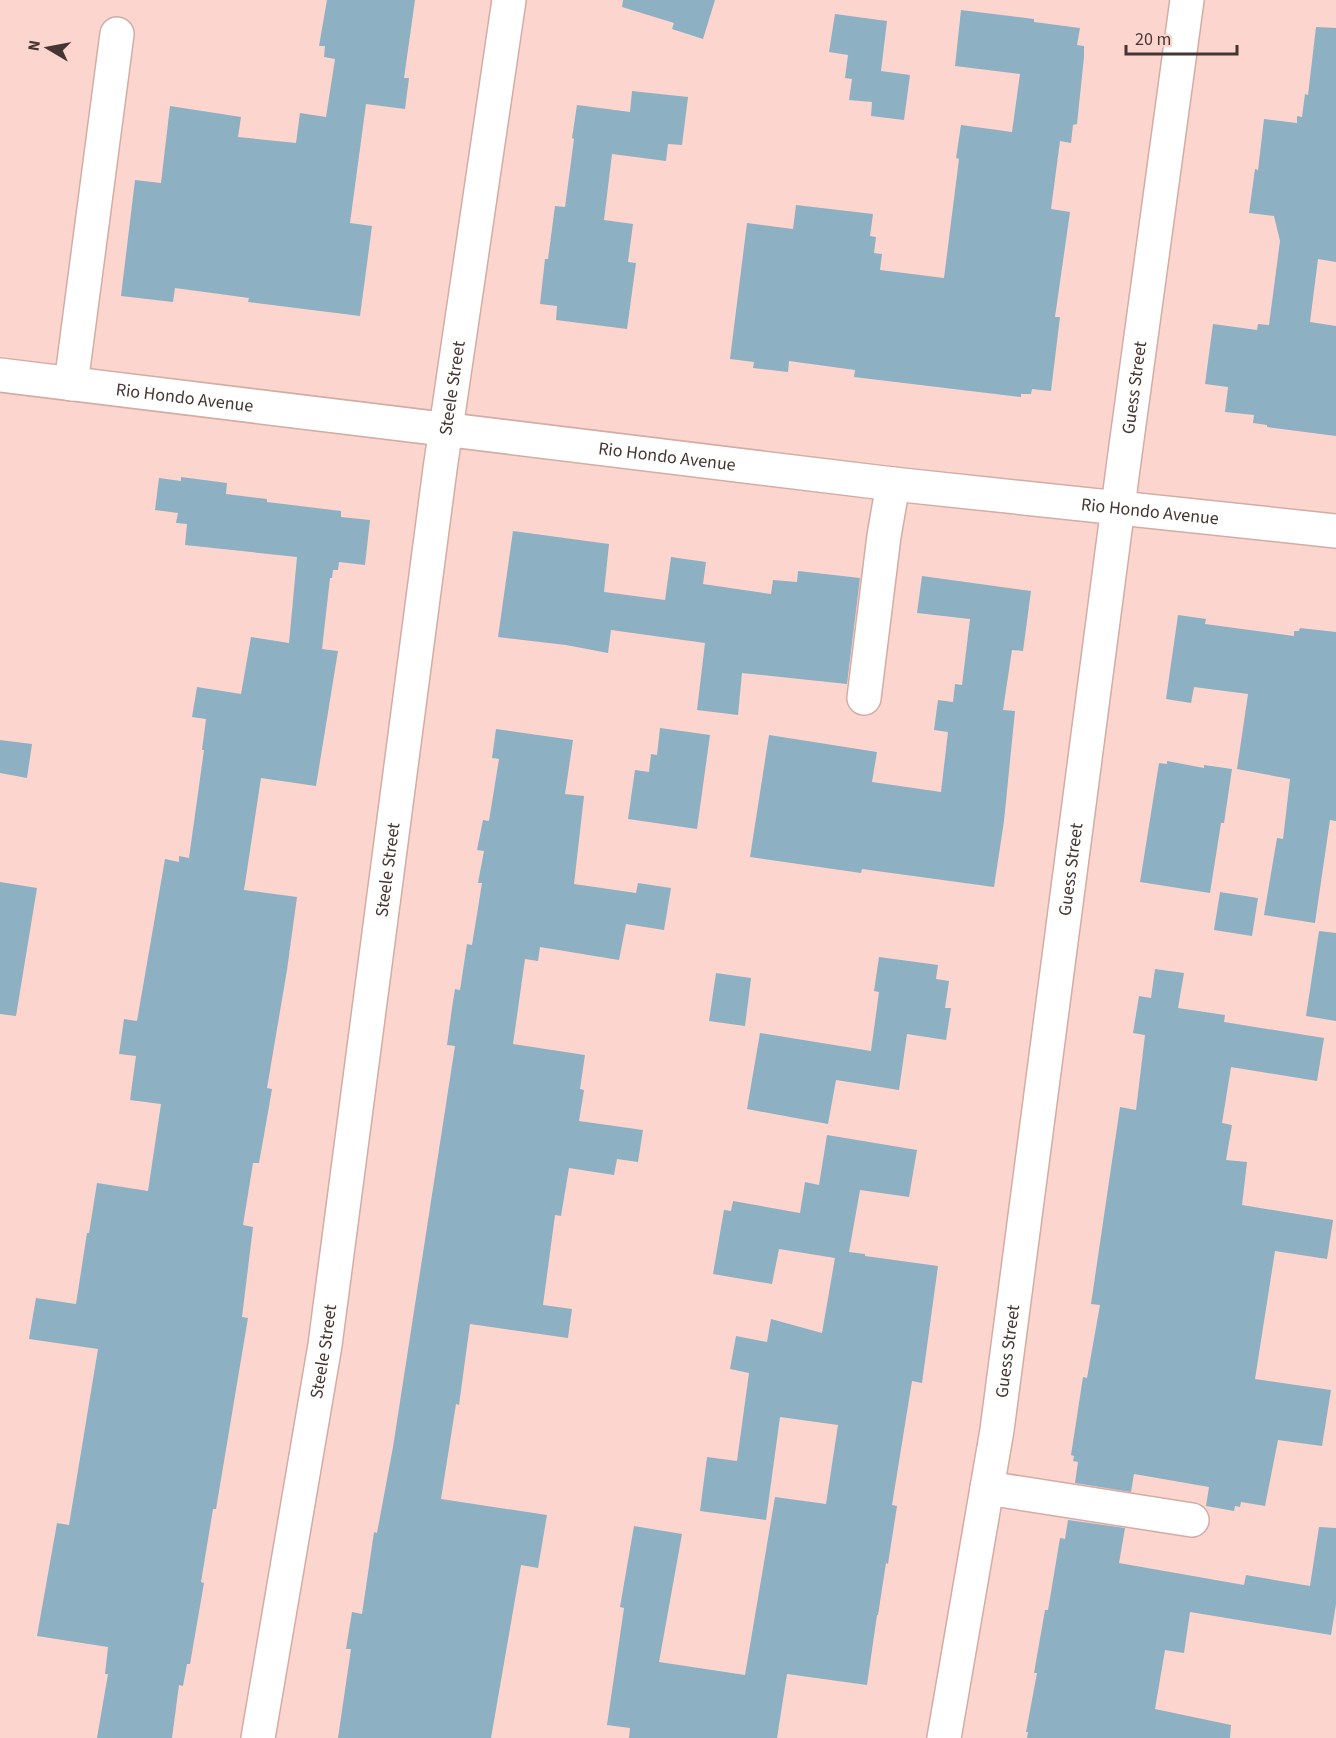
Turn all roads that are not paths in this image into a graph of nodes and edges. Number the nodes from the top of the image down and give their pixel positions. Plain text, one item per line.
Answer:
1 (508, 0) edge
2 (1187, 0) edge
3 (117, 34) dead end
4 (0, 375) edge
5 (71, 384) junction
6 (446, 431) junction
7 (893, 484) junction
8 (1118, 509) junction
9 (1336, 531) edge
10 (864, 698) dead end
11 (987, 1488) junction
12 (1192, 1520) dead end
13 (258, 1738) edge
14 (944, 1738) edge

1 - 6 street, Steele Street
2 - 8 street, Guess Street
3 - 5 street
4 - 5 street, Rio Hondo Avenue
5 - 6 street, Rio Hondo Avenue
6 - 7 street, Rio Hondo Avenue
6 - 13 street, Steele Street
7 - 8 street, Rio Hondo Avenue
7 - 10 street
8 - 9 street, Rio Hondo Avenue
8 - 11 street, Guess Street
11 - 12 street
11 - 14 street, Guess Street

